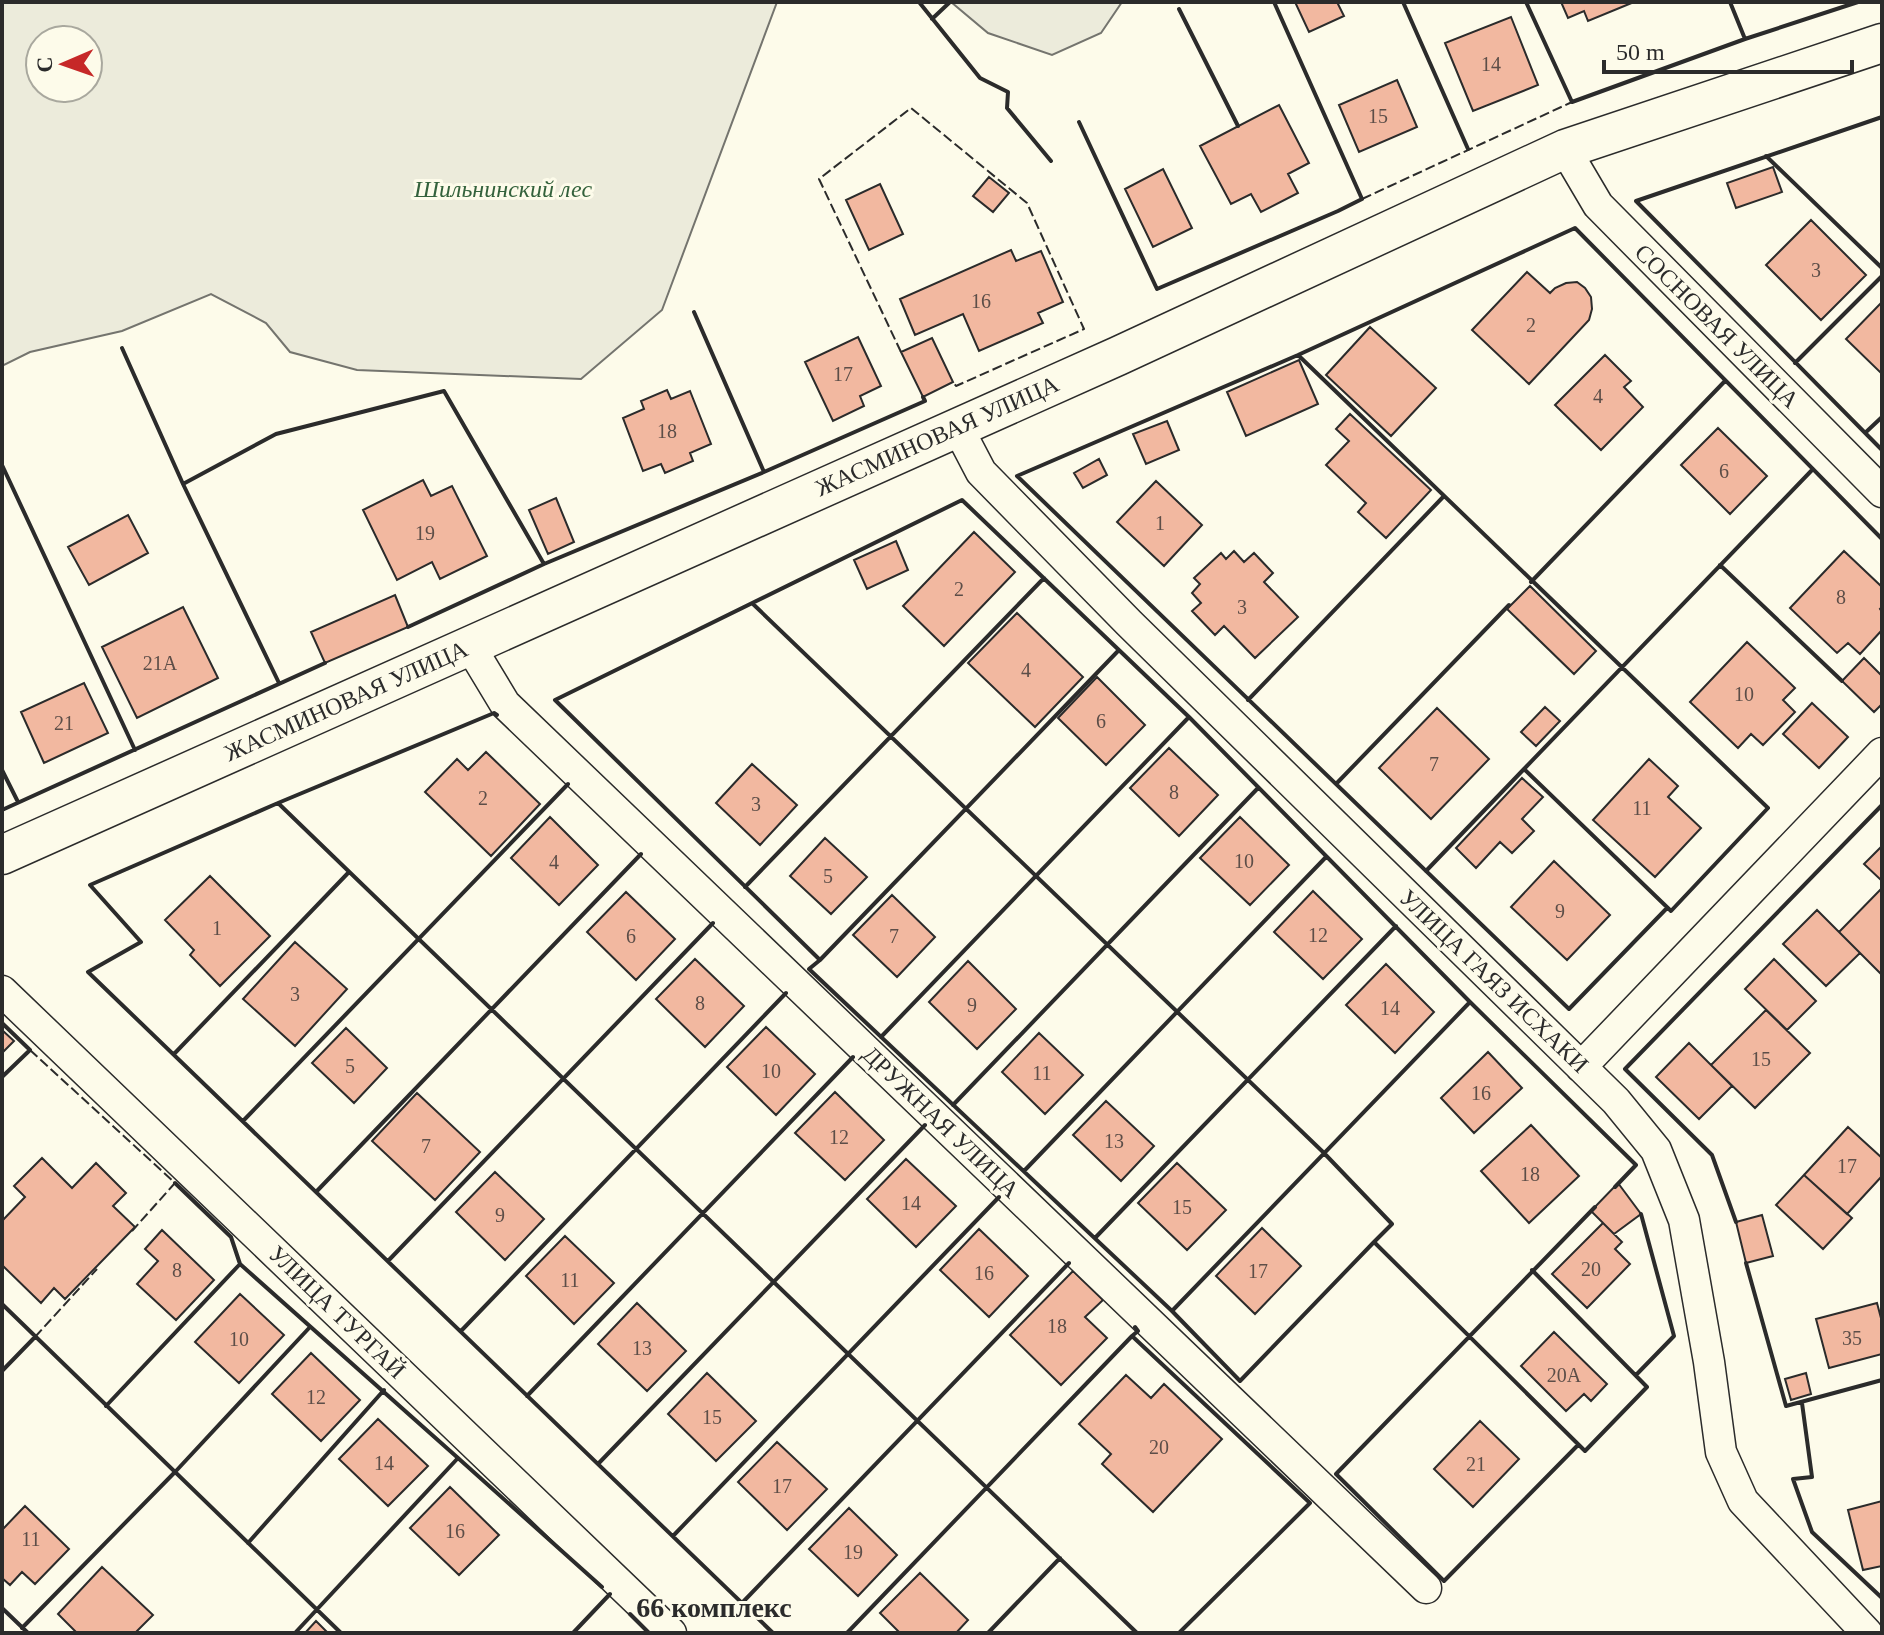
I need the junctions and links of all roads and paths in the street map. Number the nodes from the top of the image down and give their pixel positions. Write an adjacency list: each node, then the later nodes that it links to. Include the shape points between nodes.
1 (1882, 43): 2 (street, ЖАСМИНОВАЯ УЛИЦА)
2 (1565, 149): 3 (street, ЖАСМИНОВАЯ УЛИЦА); 4 (street, СОСНОВАЯ УЛИЦА, via 1598,205)
3 (958, 428): 5 (street, ЖАСМИНОВАЯ УЛИЦА); 9 (street, УЛИЦА ГАЯЗ ИСХАКИ, via 981,472 1002,494)
4 (1882, 492)
5 (470, 646): 7 (street, ЖАСМИНОВАЯ УЛИЦА); 10 (street, ДРУЖНАЯ УЛИЦА, via 505,704)
6 (1882, 753): 9 (street)
7 (2, 855)
8 (2, 991): 12 (street, УЛИЦА ТУРГАЙ)
9 (1581, 1067): 11 (street, УЛИЦА ГАЯЗ ИСХАКИ, via 1656,1150 1684,1220 1721,1452 1743,1501)
10 (1426, 1588)
11 (1871, 1627)
12 (671, 1633)

